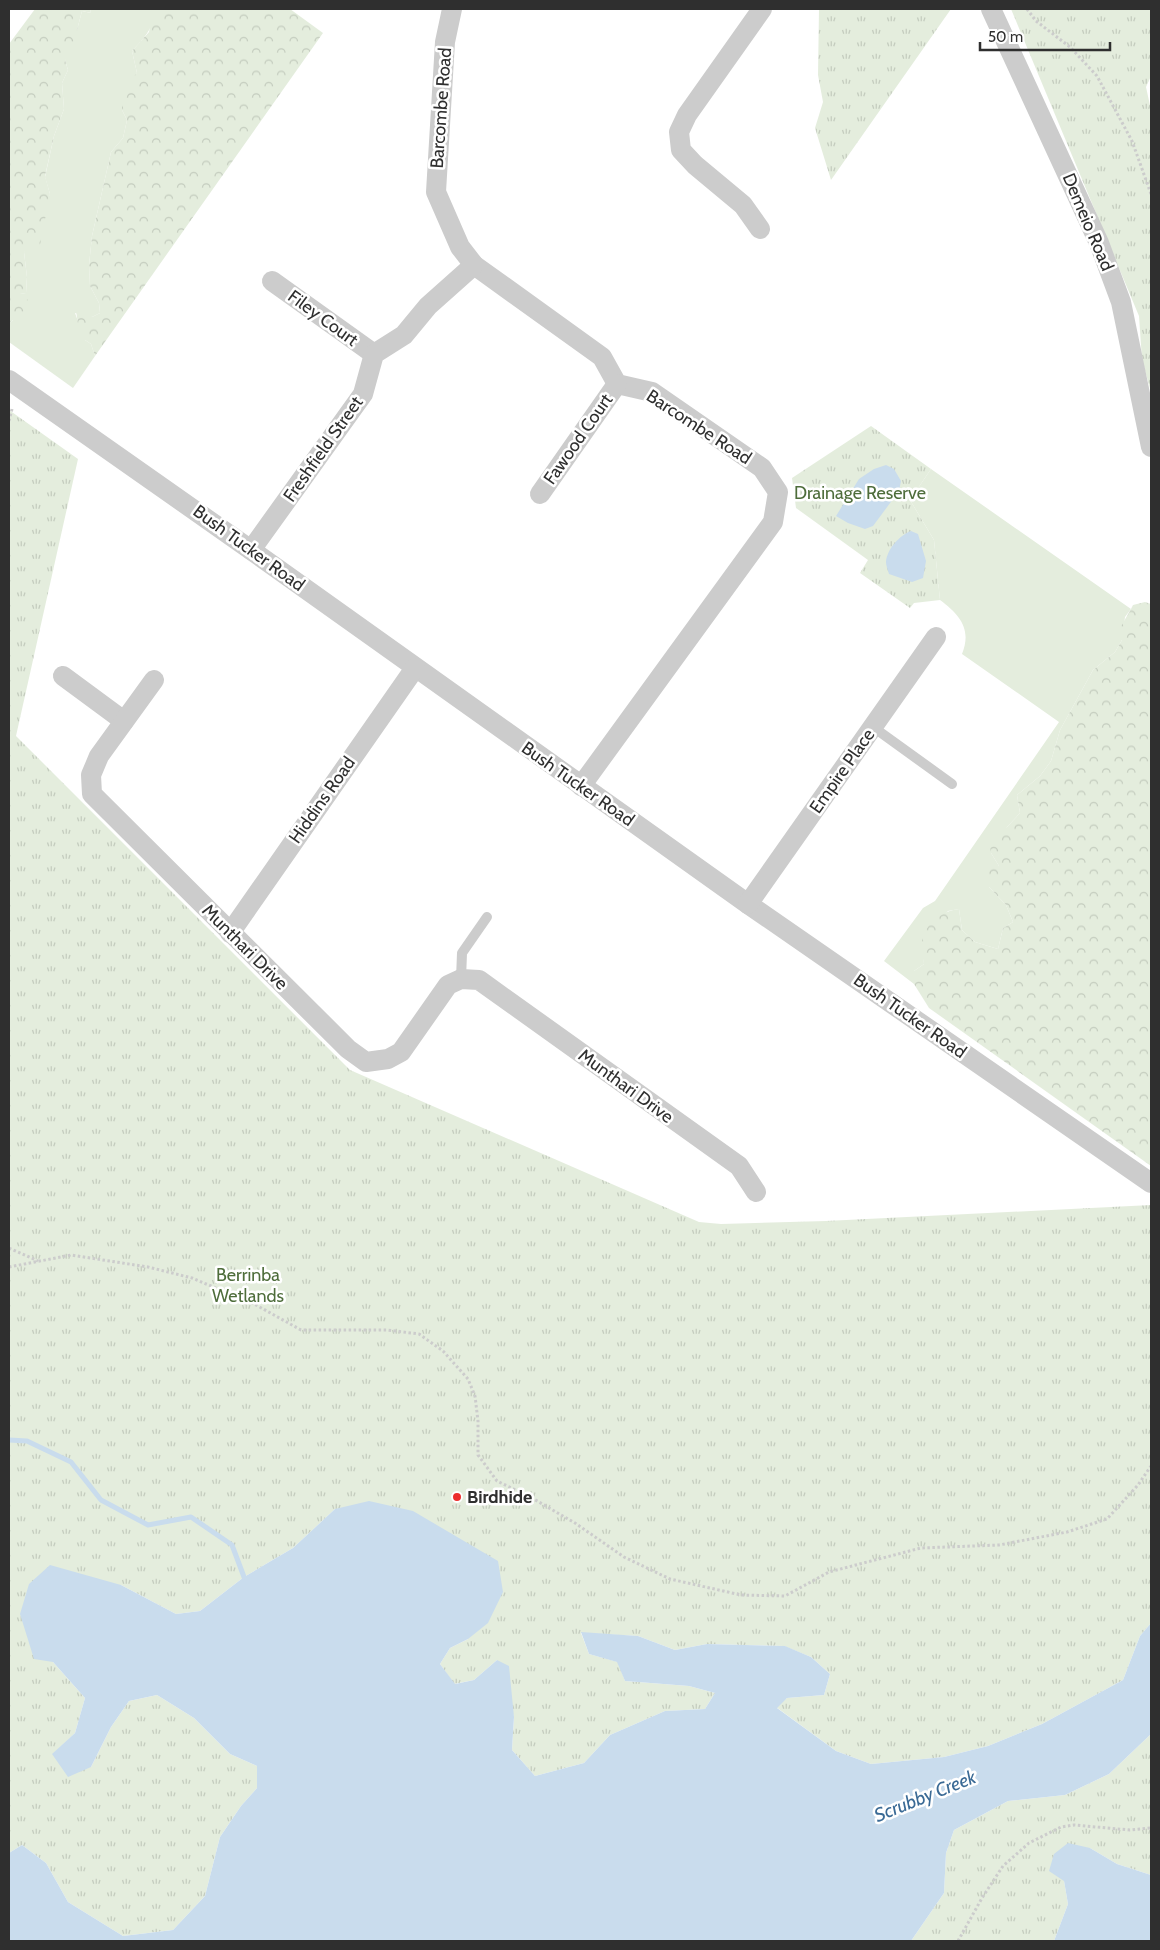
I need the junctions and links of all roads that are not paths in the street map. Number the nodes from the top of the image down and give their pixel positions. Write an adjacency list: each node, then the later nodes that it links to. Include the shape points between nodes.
1 (452, 9): 5 (street, Barcombe Road, via 445,42 436,192 460,247)
2 (762, 9): 4 (street, via 687,115 679,132 681,150 743,205)
3 (991, 9): 10 (street, Demeio Road, via 1102,251 1121,302)
4 (760, 229)
5 (474, 265): 7 (street, via 428,306 404,335); 9 (street, Barcombe Road, via 602,357)
6 (272, 281): 7 (street, Filey Court)
7 (374, 354): 12 (street, Freshfield Street, via 363,394)
8 (9, 380): 12 (street, Bush Tucker Road)
9 (617, 384): 11 (street, Fawood Court); 20 (street, Barcombe Road, via 652,392 762,468 778,492 773,522)
10 (1151, 447)
11 (540, 494)
12 (251, 550): 14 (street, Bush Tucker Road)
13 (936, 637): 18 (street, Empire Place)
14 (415, 668): 20 (street, Bush Tucker Road); 23 (street, Hiddins Road)
15 (63, 676): 17 (street)
16 (154, 680): 17 (street, Munthari Drive)
17 (124, 721): 23 (street, Munthari Drive, via 99,756 90,776 92,794)
18 (873, 727): 19 (lane); 21 (street, Empire Place)
19 (952, 784)
20 (581, 786): 21 (street, Bush Tucker Road)
21 (748, 904): 25 (street, Bush Tucker Road)
22 (487, 917): 24 (lane, via 462,953)
23 (230, 933): 24 (street, Munthari Drive, via 348,1049 366,1062 388,1059 401,1052 448,985)
24 (461, 979): 26 (street, Munthari Drive, via 479,980 730,1160)
25 (1151, 1183)
26 (756, 1192)

